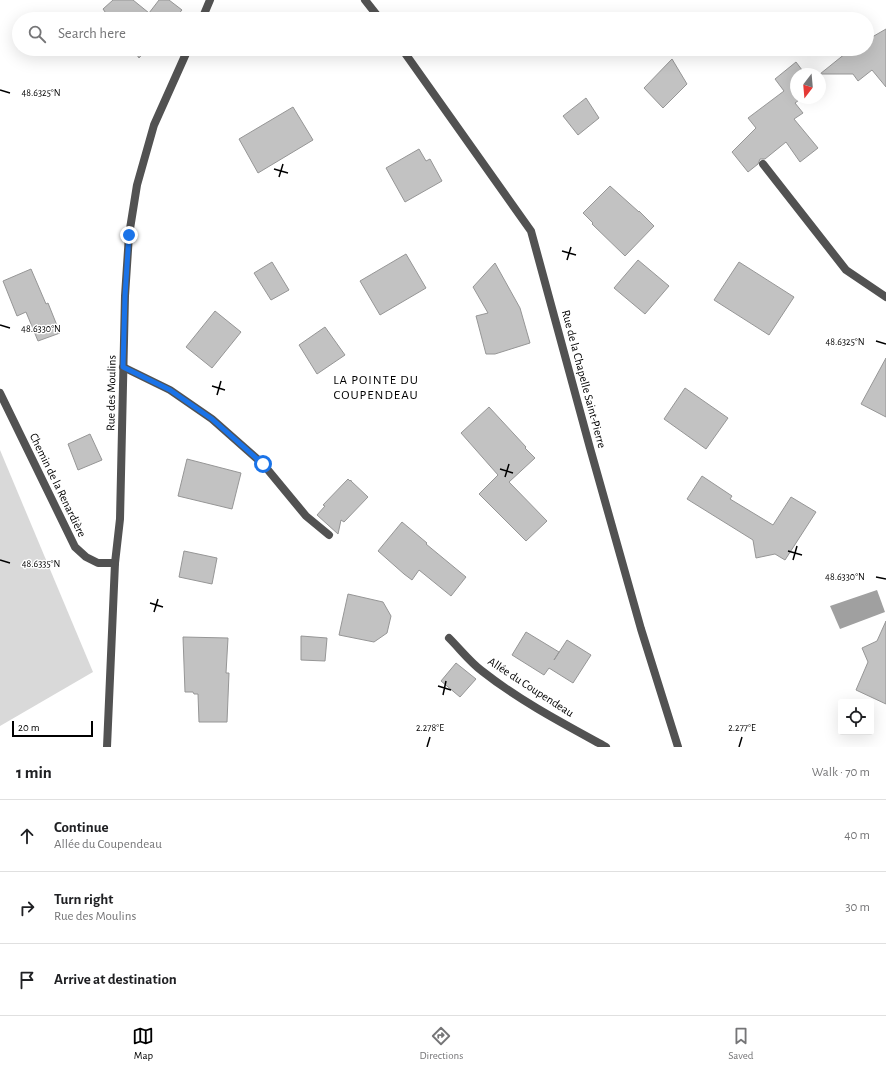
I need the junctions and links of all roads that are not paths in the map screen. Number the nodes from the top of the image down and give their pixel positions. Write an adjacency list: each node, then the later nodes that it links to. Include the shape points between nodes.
1 (210, 0): 3 (street)
2 (365, 0): 4 (street)
3 (205, 12)
4 (374, 12)
5 (185, 56): 9 (street, Rue des Moulins, via 154,125 136,185 129,235)
6 (407, 56): 16 (street, Rue de la Chapelle Saint-Pierre, via 531,230 641,629)
7 (763, 164): 8 (street, via 846,270)
8 (886, 297)
9 (123, 367): 11 (street, via 170,390 212,419 263,464 306,516); 12 (street, Rue des Moulins, via 120,519)
10 (0, 393): 12 (street, Chemin de la Renardière, via 75,547 98,563)
11 (329, 535)
12 (116, 563): 14 (street, Rue des Moulins)
13 (449, 638): 15 (street, Allée du Coupendeau, via 481,670 519,697)
14 (107, 747)
15 (606, 747)
16 (678, 747)

